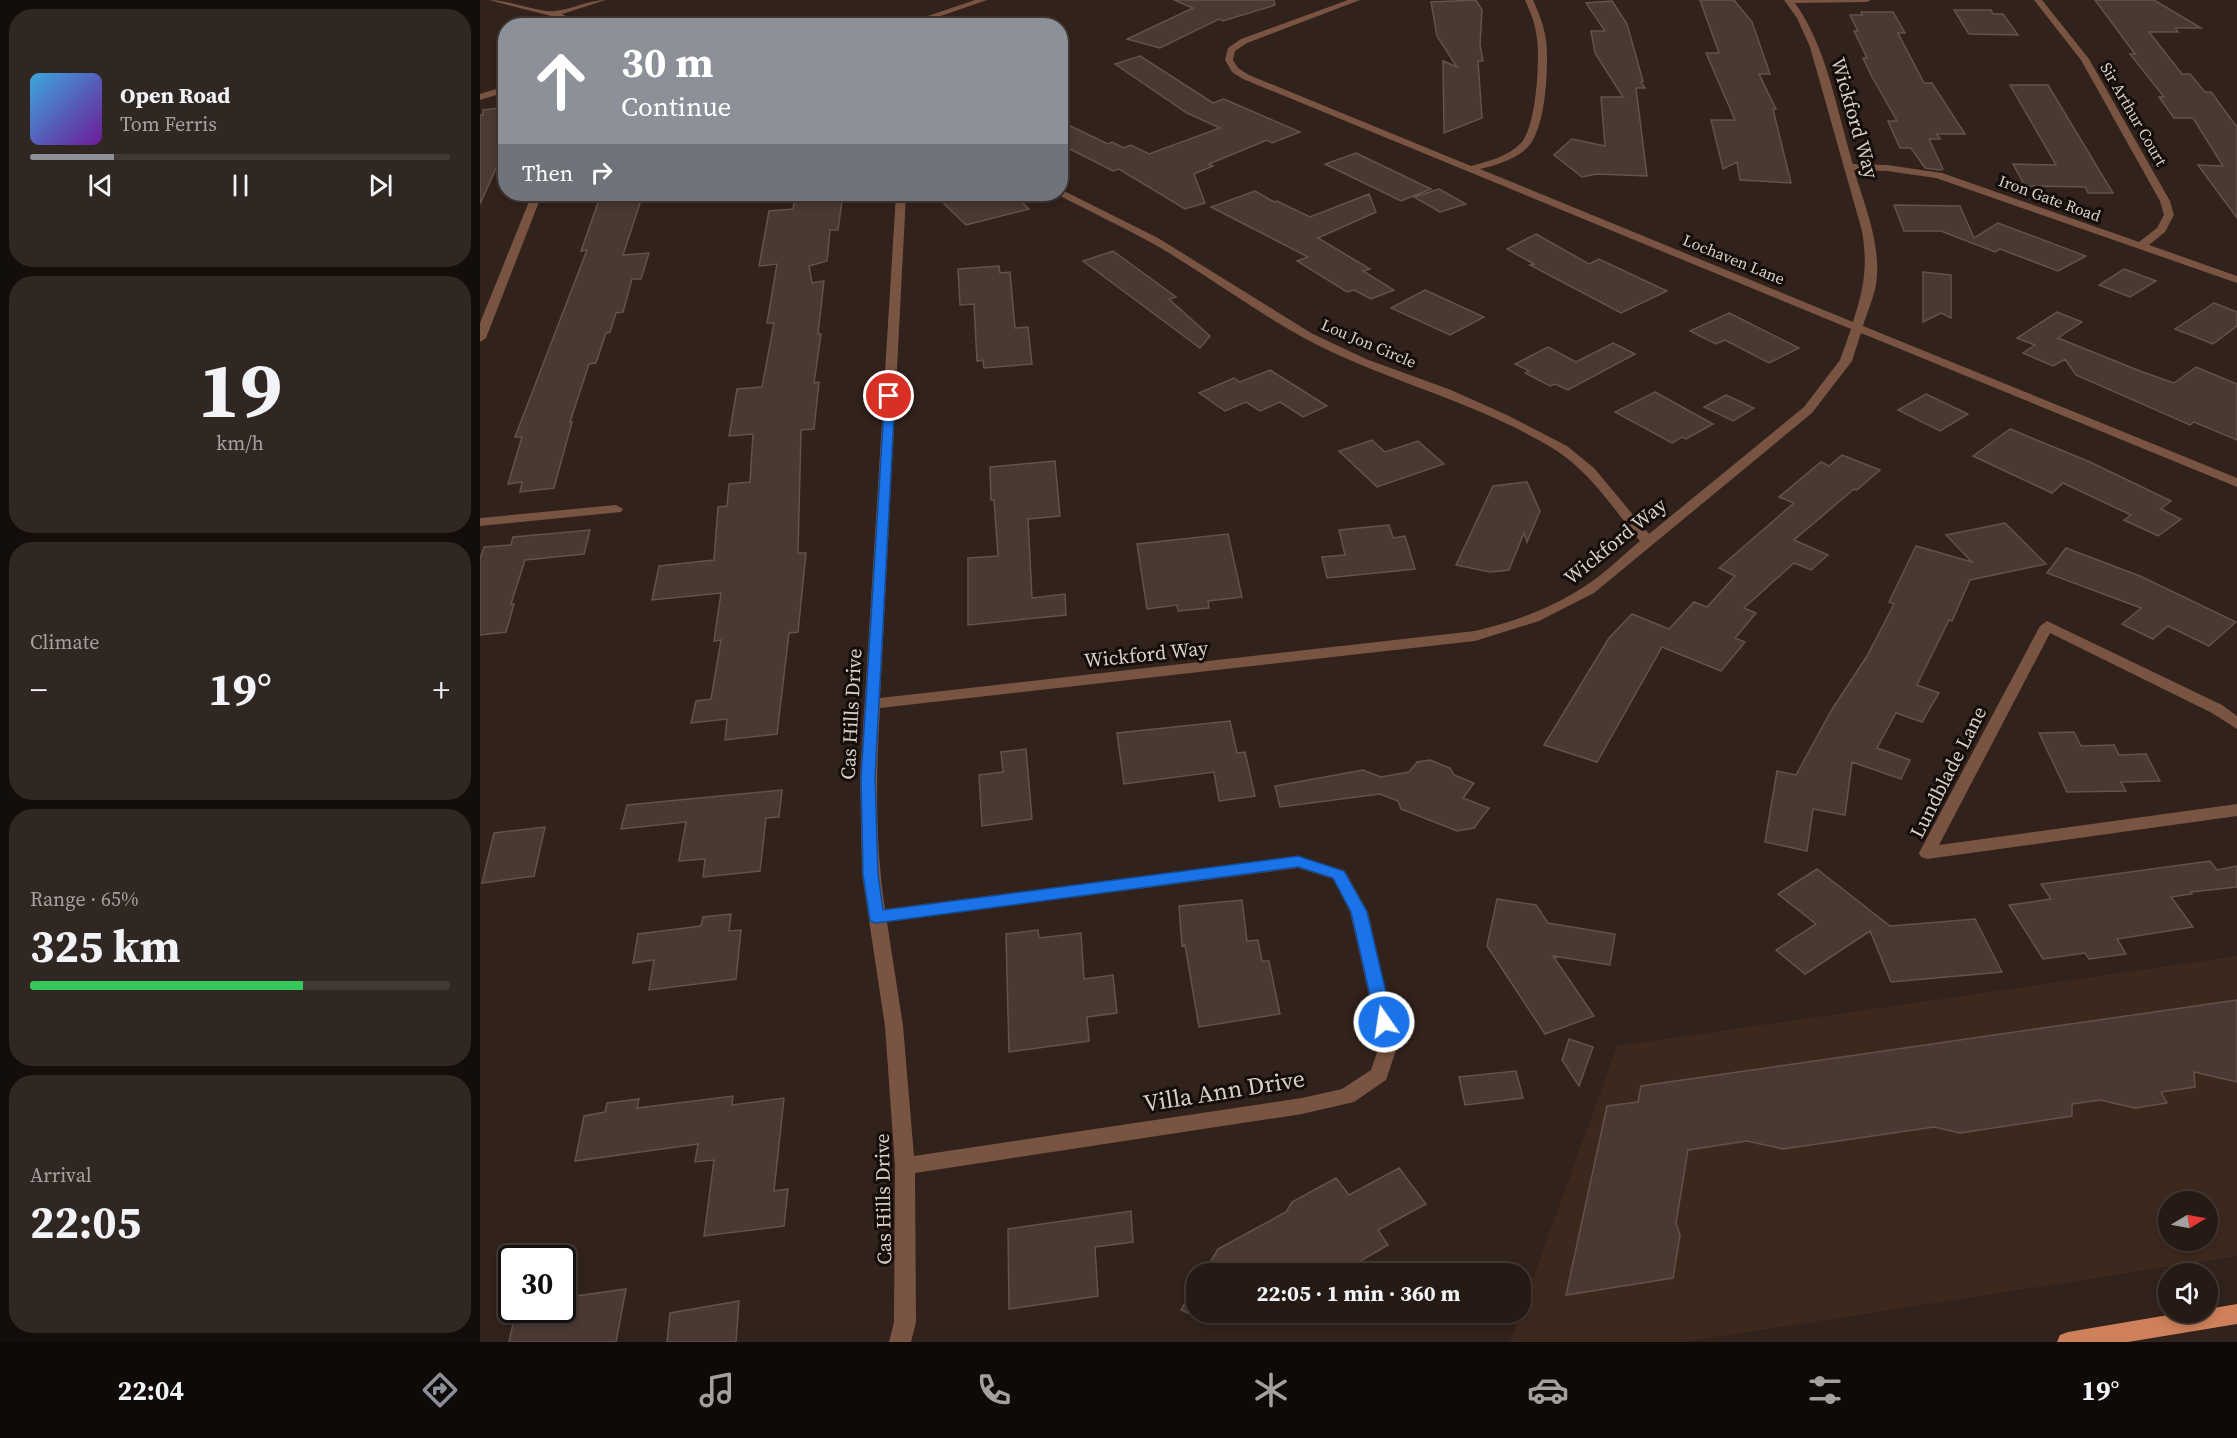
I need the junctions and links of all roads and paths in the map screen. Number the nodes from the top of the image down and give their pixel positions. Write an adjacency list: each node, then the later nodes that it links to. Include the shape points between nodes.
1 (493, 0): 9 (street)
2 (602, 0): 9 (street)
3 (983, 0): 11 (street)
4 (1356, 0): 15 (street, Lochaven Lane, via 1244,41 1231,50 1229,60 1246,77)
5 (1529, 0): 15 (street, via 1542,45 1536,121 1528,141 1512,154)
6 (1867, 0): 8 (street)
7 (2038, 0): 19 (street, Sir Arthur Court, via 2085,59 2165,201 2169,215 2161,230)
8 (1788, 1): 14 (street, Wickford Way, via 1814,47)
9 (554, 14): 10 (street)
10 (562, 18)
11 (927, 18)
12 (498, 92): 13 (street)
13 (480, 97)
14 (1849, 167): 19 (street, Iron Gate Road, via 1938,176); 21 (street, Wickford Way, via 1872,258 1870,286)
15 (1470, 169): 21 (street, Lochaven Lane)
16 (1068, 196): 26 (street, Lou Jon Circle, via 1154,240 1307,335 1362,362 1503,418 1562,449 1589,471)
17 (534, 201): 22 (street)
18 (901, 201): 27 (street, Cas Hills Drive)
19 (2141, 246): 20 (street, Iron Gate Road)
20 (2237, 280)
21 (1857, 328): 23 (street, Lochaven Lane); 26 (street, Wickford Way, via 1846,361 1808,410)
22 (480, 338)
23 (2237, 483)
24 (616, 509): 25 (street)
25 (480, 522)
26 (1647, 541): 27 (street, Wickford Way, via 1589,590 1560,608 1475,636)
27 (872, 704): 30 (street, Cas Hills Drive, via 868,778)
28 (2237, 724): 29 (street, Lundblade Lane, via 2217,709 2047,626 1927,853)
29 (2237, 810)
30 (876, 917): 31 (street, Cas Hills Drive, via 894,1026); 31 (street, Villa Ann Drive, via 1298,861 1338,874 1359,912 1389,1044 1379,1075 1347,1096)
31 (905, 1166): 33 (street, Cas Hills Drive, via 905,1322)
32 (2237, 1314): 34 (main road)
33 (900, 1342)
34 (2068, 1342)

